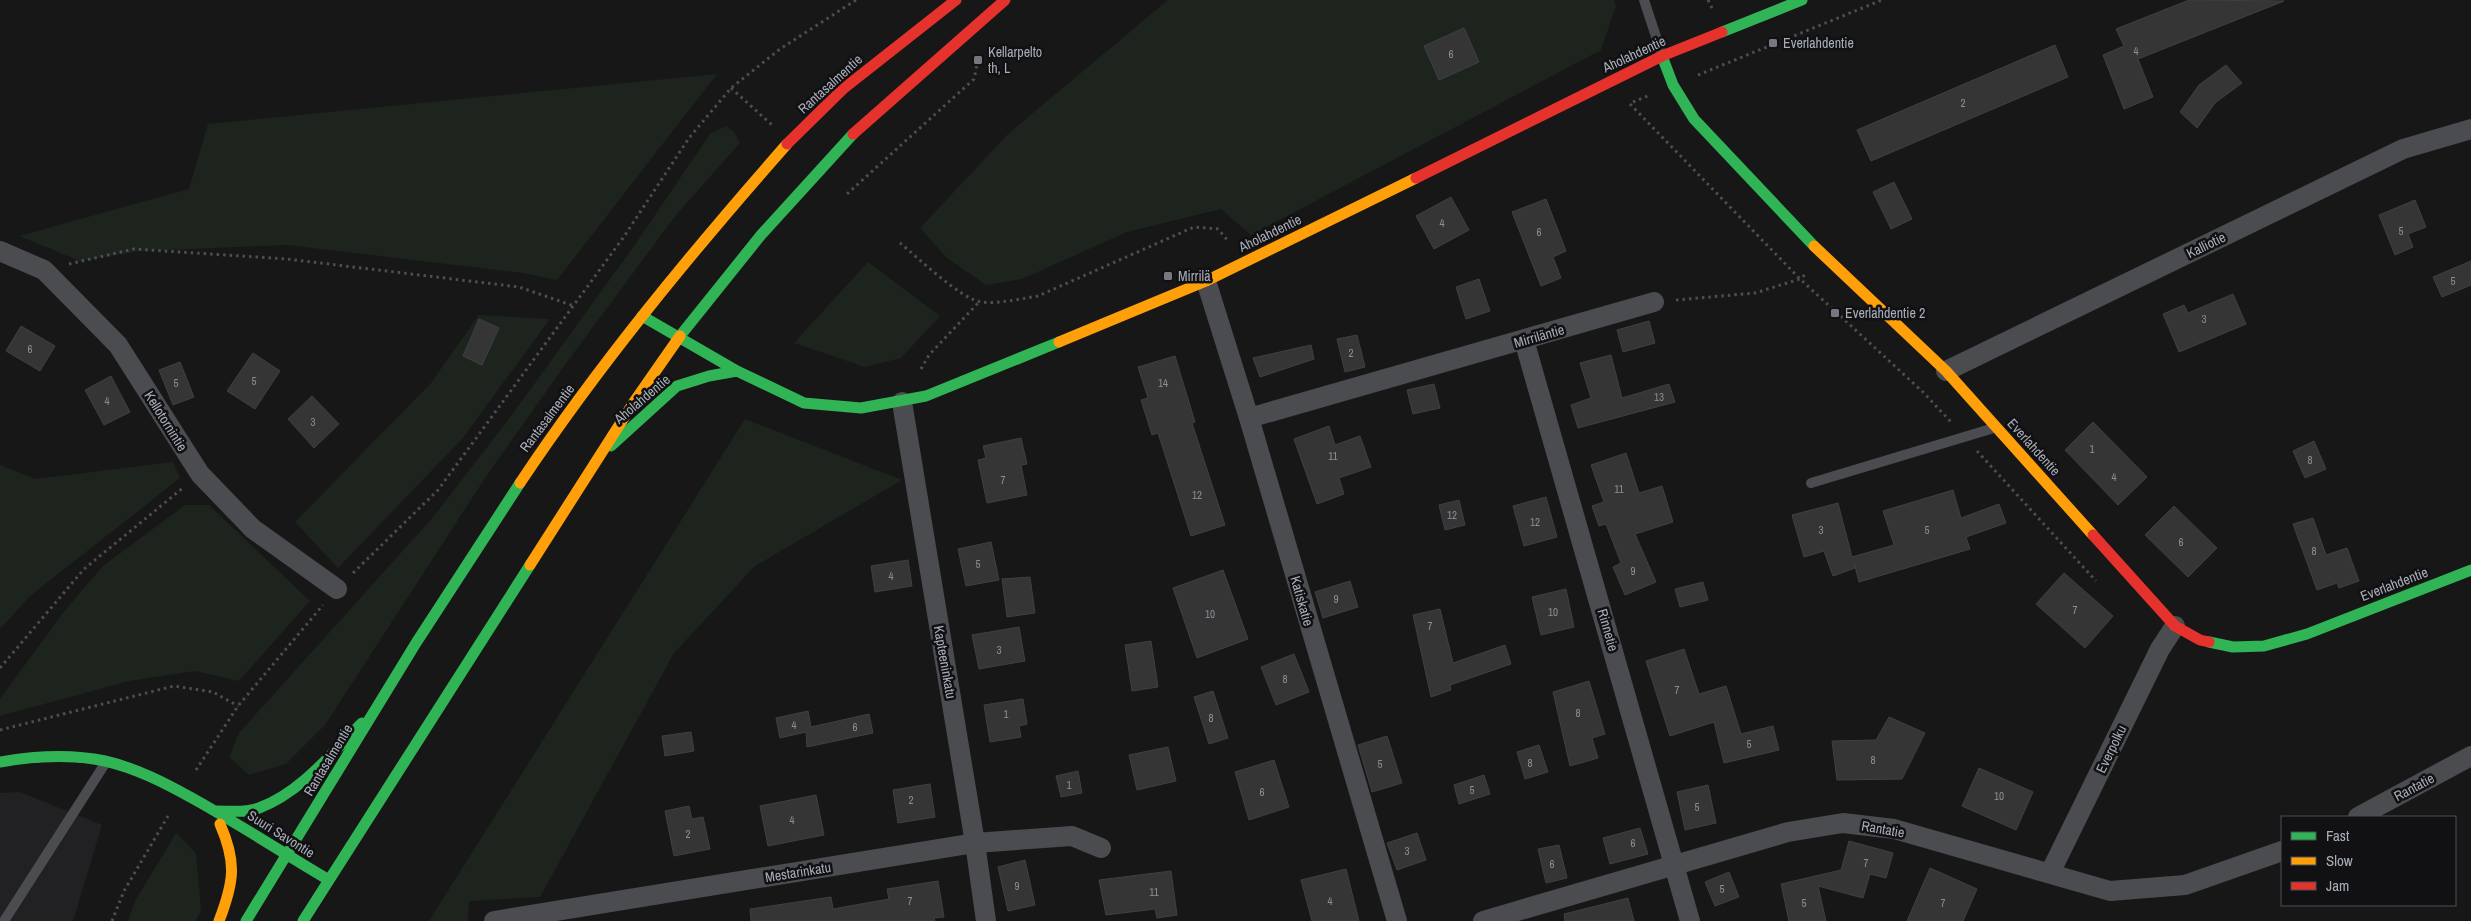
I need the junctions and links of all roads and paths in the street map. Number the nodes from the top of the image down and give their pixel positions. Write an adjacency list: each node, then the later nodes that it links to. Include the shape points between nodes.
1 (856, 0): 8 (path, via 780,49)
2 (956, 0): 21 (main road, Rantasalmentie, via 826,104 680,265)
3 (1005, 0): 22 (main road, via 850,137 761,235)
4 (1644, 0): 6 (lane)
5 (1802, 0): 6 (main road, Aholahdentie)
6 (1662, 56): 14 (main road, Everlahdentie, via 1673,85 1694,119); 15 (main road, Aholahdentie)
7 (978, 60): 11 (path, via 974,79)
8 (731, 88): 10 (path); 20 (path, via 689,138)
9 (2471, 129): 25 (street, Kalliotie, via 2403,149)
10 (779, 130)
11 (847, 194)
12 (900, 243): 18 (path, via 940,276)
13 (0, 251): 16 (street, Kellotornintie)
14 (1824, 256): 19 (path, via 1800,279 1755,293); 25 (main road, Everlahdentie)
15 (1242, 264): 17 (main road, Aholahdentie); 18 (path, via 1234,247 1218,228 1194,227 1038,296)
16 (44, 270): 20 (path, via 134,249 248,257 519,286); 31 (street, Kellotornintie, via 118,345)
17 (1206, 281): 26 (main road, Aholahdentie); 28 (street, Katiskatie)
18 (979, 302): 26 (path, via 929,355 921,370)
19 (1654, 302): 23 (street, Mirriläntie)
20 (574, 306): 34 (path, via 438,490)
21 (642, 316): 22 (main road, Aholahdentie); 38 (main road, Rantasalmentie, via 535,458)
22 (680, 336): 24 (main road, Aholahdentie); 30 (main road)
23 (1524, 340): 28 (street, Mirriläntie); 54 (street, Rinnetie)
24 (737, 371): 27 (main road, Aholahdentie, via 804,403 861,408); 30 (main road, Aholahdentie, via 677,386)
25 (1946, 371): 29 (main road, Everlahdentie)
26 (926, 396): 27 (main road, Aholahdentie)
27 (902, 402): 50 (street, Kapteeninkatu)
28 (1249, 418): 64 (street, Katiskatie)
29 (1997, 428): 32 (lane); 35 (main road, Everlahdentie)
30 (602, 454): 56 (main road)
31 (200, 474): 34 (street, Kellotornintie, via 253,529); 36 (path, via 84,569)
32 (1811, 482)
33 (2471, 570): 35 (main road, Everlahdentie, via 2307,634 2264,646 2233,647 2200,640)
34 (337, 589): 37 (path)
35 (2176, 626): 55 (street, Everpolku, via 2160,649)
36 (0, 668)
37 (238, 706): 39 (path, via 213,692 174,686); 43 (path)
38 (374, 712): 46 (main road, Suuri Savontie, via 305,778 277,797 258,808); 53 (main road, Rantasalmentie)
39 (0, 730)
40 (2471, 756): 47 (street, Rantatie)
41 (107, 761): 42 (main road, Suuri Savontie, via 67,755 22,757); 44 (main road, Suuri Savontie, via 145,774); 57 (lane)
42 (0, 762)
43 (194, 774)
44 (179, 791): 46 (main road, Suuri Savontie); 48 (main road, Suuri Savontie)
45 (170, 811): 58 (path, via 124,891)
46 (217, 812): 53 (main road, Suuri Savontie)
47 (2360, 816)
48 (220, 824): 49 (main road, Suuri Savontie); 59 (main road, Suuri Savontie, via 231,848 234,877)
49 (243, 842)
50 (975, 843): 51 (street, Mestarinkatu, via 1072,836); 62 (street, Mestarinkatu); 63 (street, Kapteeninkatu)
51 (1101, 848)
52 (2281, 851): 55 (street, Rantatie, via 2185,885 2110,891)
53 (286, 856): 56 (main road, Suuri Savontie); 60 (main road, Rantasalmentie)
54 (1675, 866): 55 (street, Rantatie, via 1788,832 1843,822 1894,829); 65 (street, Rantatie); 66 (street, Rinnetie)
55 (2050, 873)
56 (329, 880): 61 (main road, via 316,890)
57 (4, 921)
58 (112, 921)
59 (219, 921)
60 (246, 921)
61 (303, 921)
62 (494, 921)
63 (986, 921)
64 (1396, 921)
65 (1483, 921)
66 (1690, 921)

